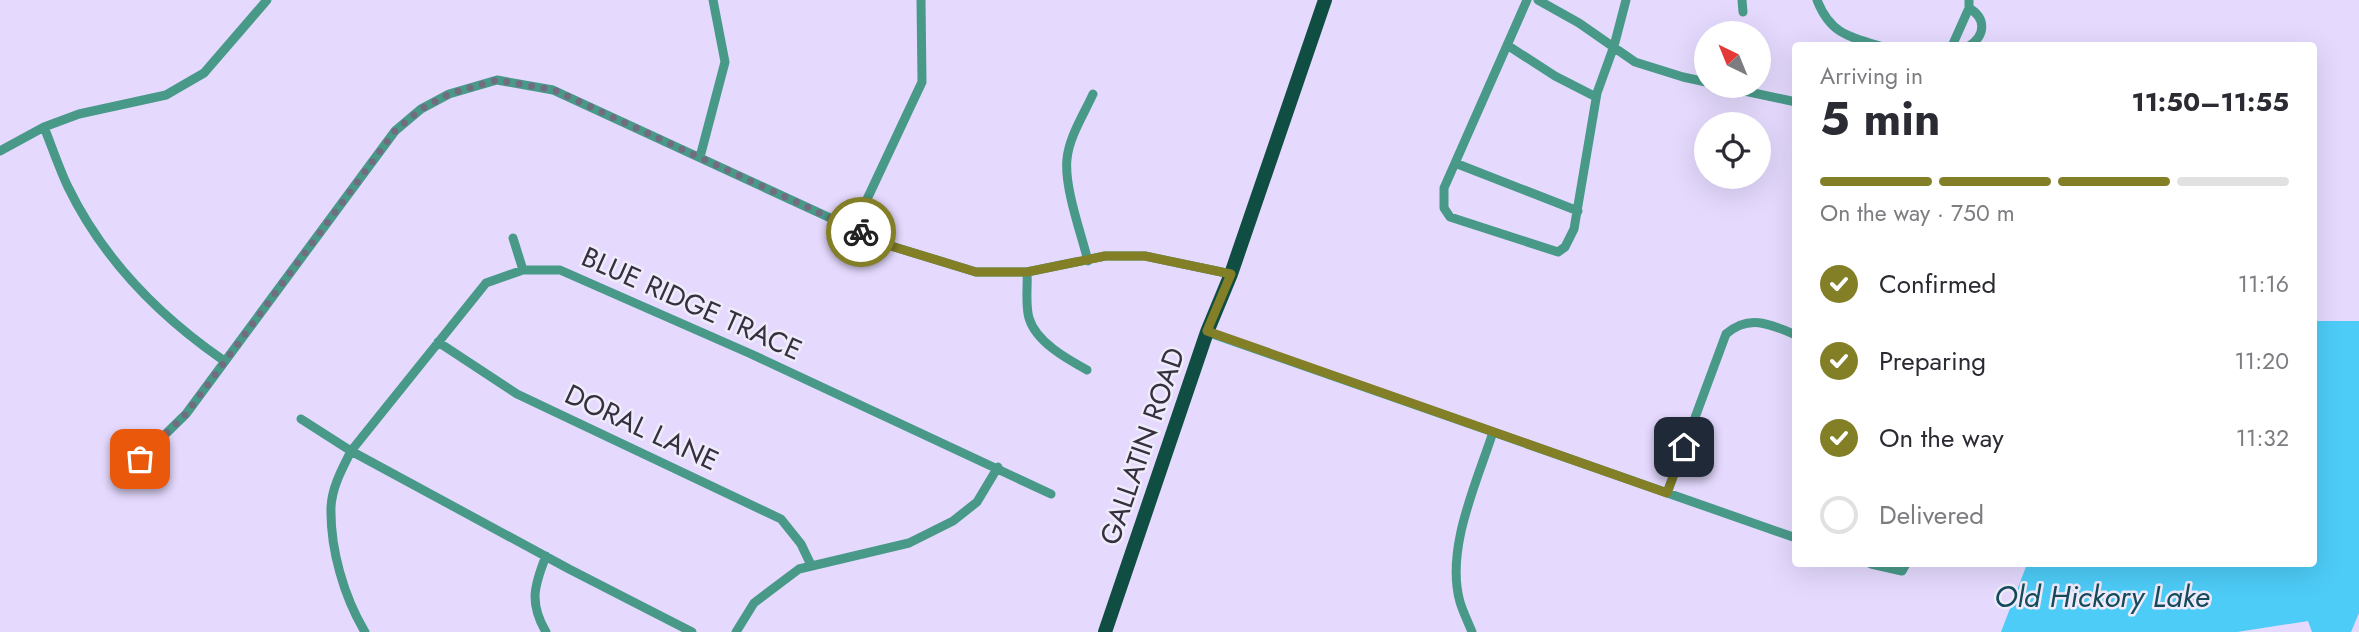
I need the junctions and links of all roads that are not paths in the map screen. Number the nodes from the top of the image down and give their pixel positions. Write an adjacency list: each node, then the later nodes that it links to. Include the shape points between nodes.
1 (267, 0): 22 (street, via 204,72 166,95 79,114)
2 (713, 0): 24 (street, via 725,62)
3 (921, 0): 27 (street, via 922,82)
4 (1325, 0): 32 (main road, GALLATIN ROAD)
5 (1527, 0): 15 (street)
6 (1538, 0): 16 (street)
7 (1626, 0): 16 (street)
8 (1742, 0): 11 (street)
9 (1817, 0): 12 (street, via 1840,33)
10 (1969, 4): 13 (street); 14 (street, via 1982,21)
11 (1744, 12)
12 (1868, 42)
13 (1954, 42)
14 (1975, 42)
15 (1507, 45): 19 (street); 25 (street)
16 (1614, 46): 17 (street, via 1635,62); 19 (street)
17 (1694, 79)
18 (1093, 94): 29 (street, via 1067,159 1068,182)
19 (1596, 97): 26 (street)
20 (1771, 97): 21 (street)
21 (1792, 101)
22 (44, 127): 23 (street); 36 (street, via 68,187 118,267 152,303)
23 (0, 151)
24 (700, 158): 27 (street); 36 (street, via 554,90 497,80 449,94 395,131)
25 (1455, 163): 26 (street); 26 (street, via 1444,188 1444,208 1450,217 1558,252 1571,239)
26 (1578, 211)
27 (853, 229): 31 (street, via 891,246 976,272)
28 (513, 238): 30 (street)
29 (1088, 261): 31 (street); 32 (street, via 1145,256)
30 (523, 270): 35 (street, BLUE RIDGE TRACE, via 486,283); 42 (street, BLUE RIDGE TRACE, via 560,270)
31 (1027, 272): 37 (street, via 1029,318 1041,337)
32 (1231, 274): 33 (main road, GALLATIN ROAD)
33 (1207, 331): 39 (street); 52 (main road, GALLATIN ROAD)
34 (1792, 333): 43 (street, via 1756,322 1738,324 1726,334)
35 (438, 342): 40 (street, BLUE RIDGE TRACE); 47 (street, DORAL LANE, via 517,394 781,519)
36 (223, 360): 41 (street, via 186,414)
37 (1087, 370)
38 (301, 419): 40 (street)
39 (1493, 432): 43 (street); 53 (street, via 1461,530 1456,573)
40 (351, 451): 46 (street); 48 (street, BLUE RIDGE TRACE, via 331,506 333,535 346,593)
41 (140, 459)
42 (998, 467): 44 (street, BLUE RIDGE TRACE); 47 (street, via 977,502 953,521 909,543)
43 (1667, 493): 45 (street)
44 (1051, 494)
45 (1792, 537)
46 (545, 556): 49 (street, via 534,606); 50 (street)
47 (811, 565): 51 (street, via 754,603)
48 (365, 632)
49 (546, 632)
50 (692, 632)
51 (736, 632)
52 (1105, 632)
53 (1472, 632)

